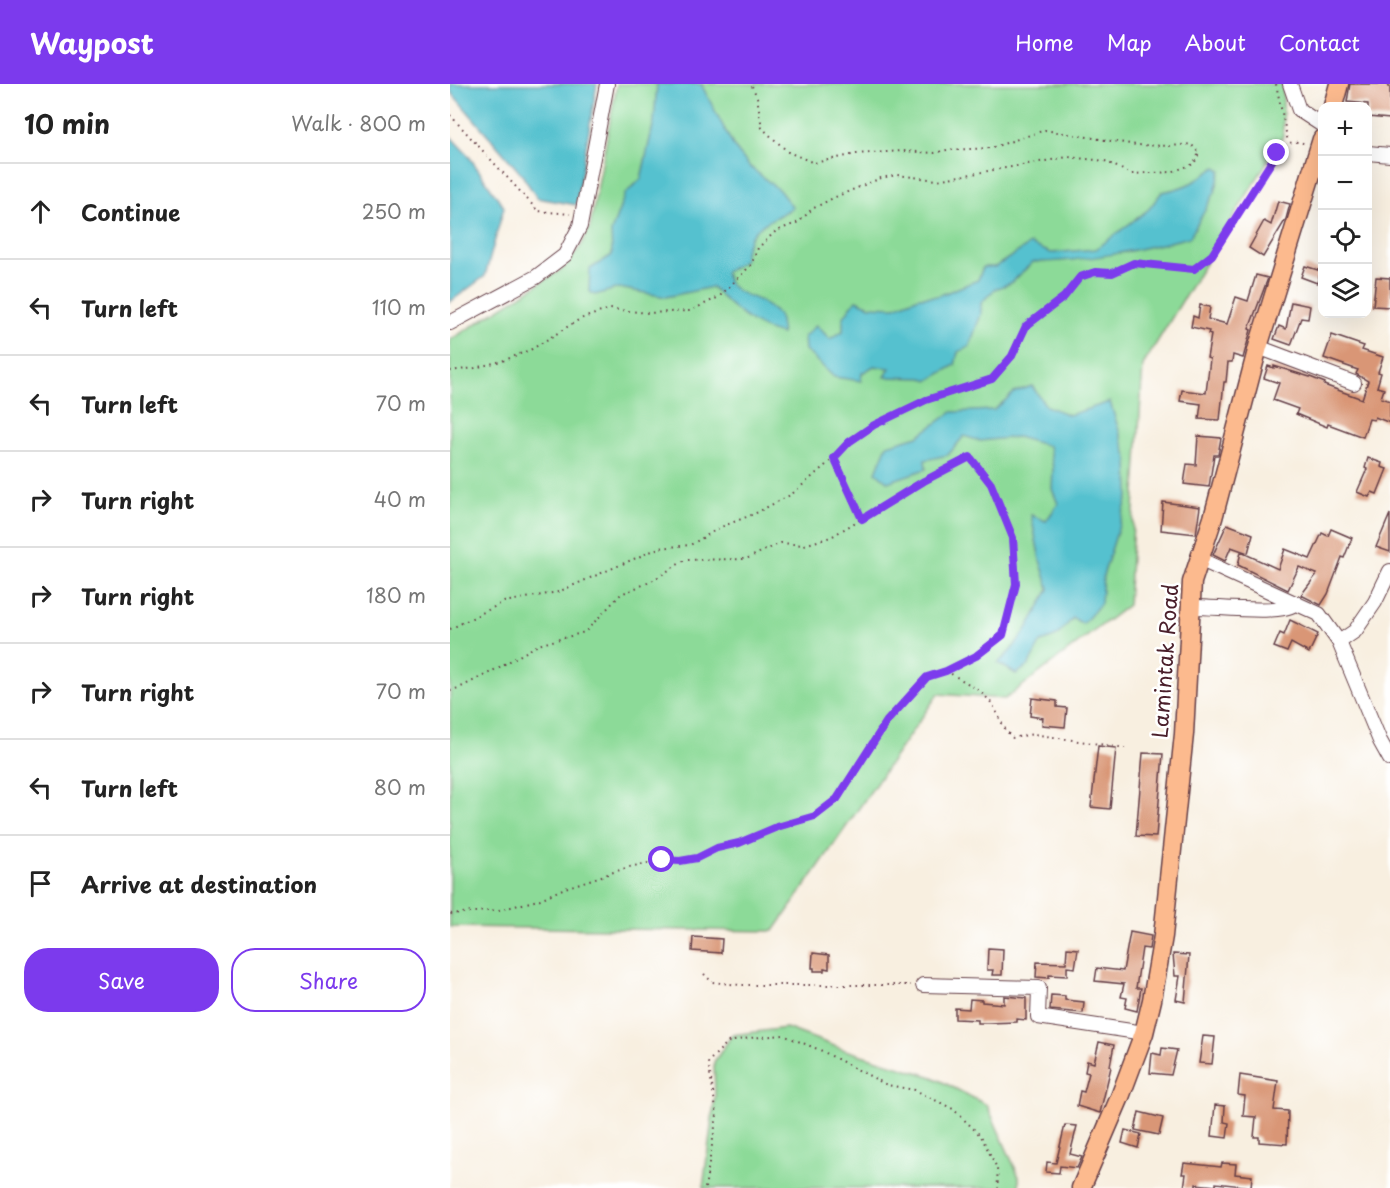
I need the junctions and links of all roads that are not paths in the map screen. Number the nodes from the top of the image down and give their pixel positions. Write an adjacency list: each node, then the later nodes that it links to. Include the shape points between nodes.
1 (608, 84): 9 (street, via 580,226 565,255 536,278)
2 (1290, 84): 5 (street, via 1299,110)
3 (1339, 84): 4 (main road)
4 (1333, 102)
5 (1318, 122)
6 (1372, 153): 7 (street)
7 (1390, 155)
8 (1319, 156): 10 (main road, Lamintak Road)
9 (450, 324)
10 (1258, 347): 11 (street); 12 (main road, Lamintak Road)
11 (1354, 383)
12 (1199, 559): 14 (street); 15 (main road, Lamintak Road, via 1192,582)
13 (1390, 571): 16 (street, via 1355,631)
14 (1296, 603): 15 (street, via 1292,608 1274,609); 16 (street, via 1319,614)
15 (1191, 607): 19 (main road, Lamintak Road, via 1184,734 1165,924)
16 (1339, 642): 17 (street)
17 (1390, 759)
18 (922, 985): 19 (street, via 1039,987 1038,1017)
19 (1144, 1033): 20 (main road, Lamintak Road)
20 (1081, 1188)

